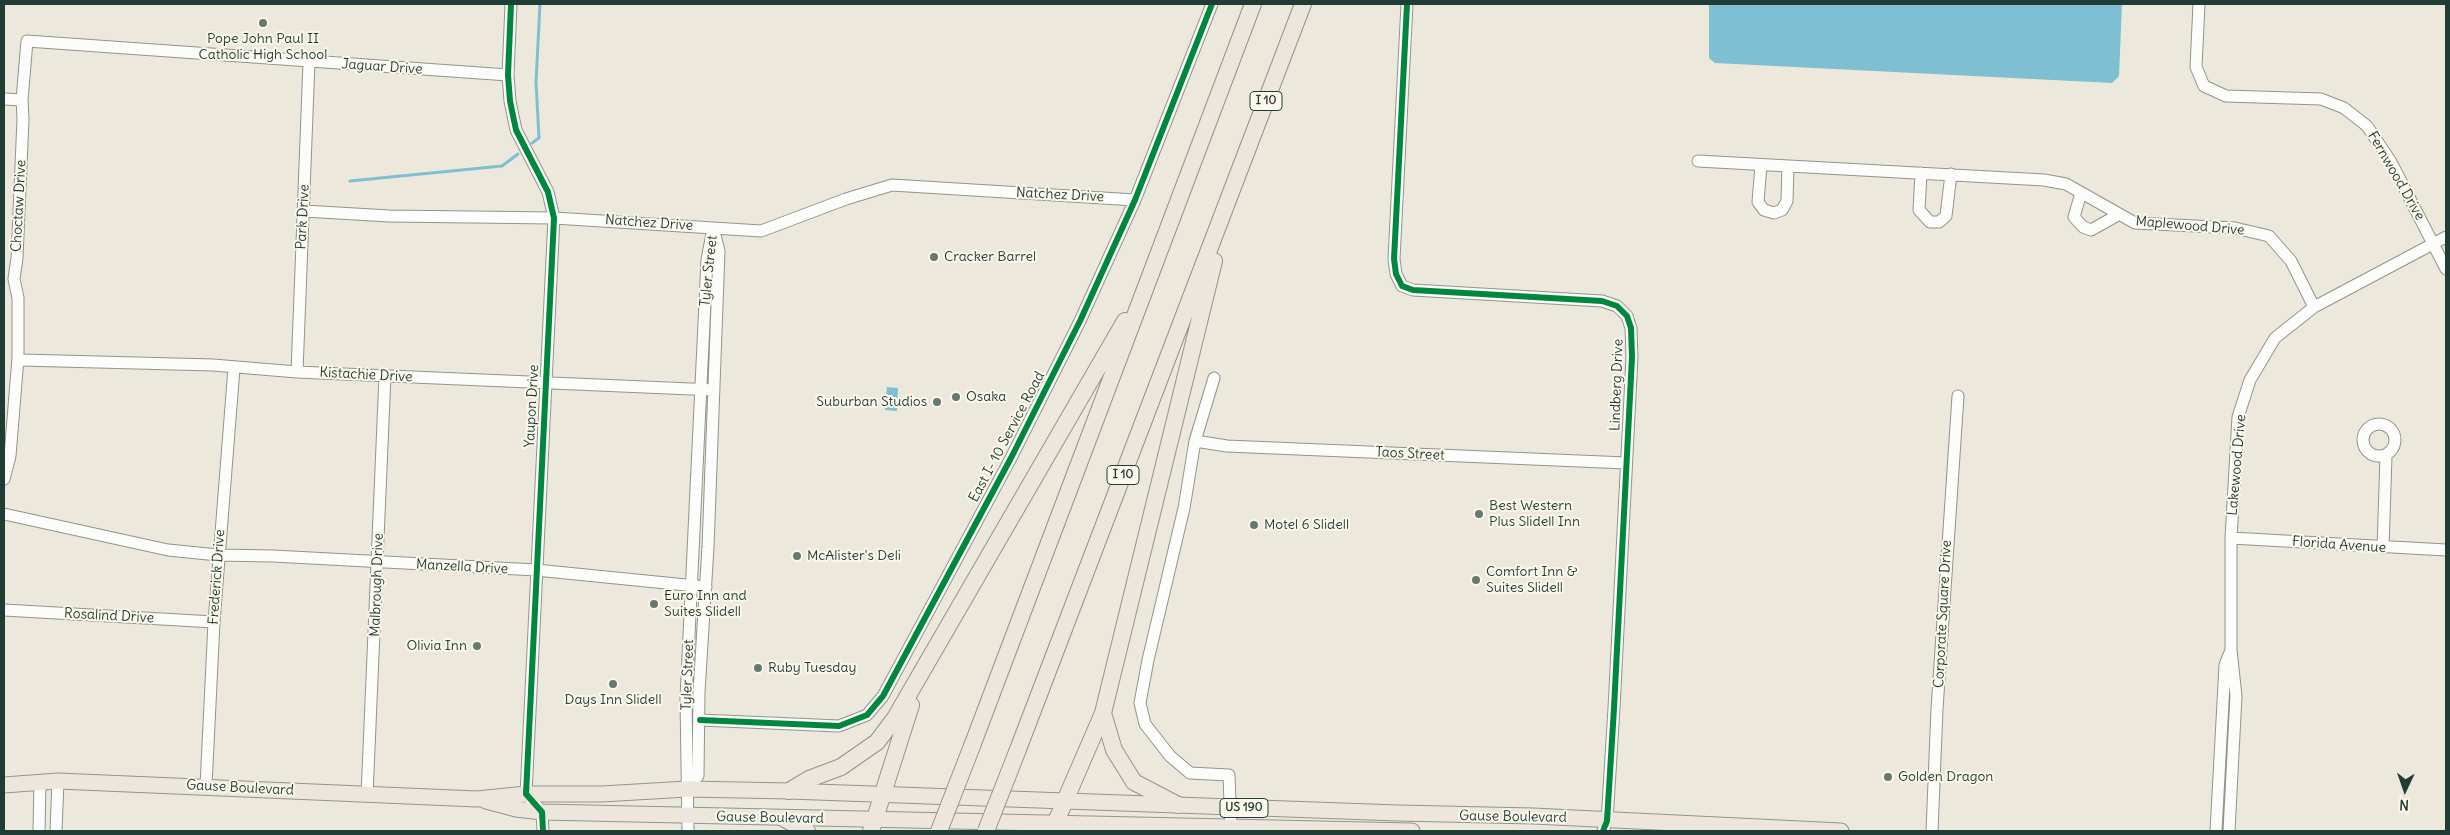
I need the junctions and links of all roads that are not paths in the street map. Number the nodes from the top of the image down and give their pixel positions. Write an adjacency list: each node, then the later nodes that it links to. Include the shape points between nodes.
1 (511, 4): 9 (street, Yaupon Drive)
2 (1212, 4): 19 (street, East I- 10 Service Road)
3 (1253, 4): 27 (highway)
4 (1303, 4): 18 (highway, I 10)
5 (1407, 4): 40 (street, Lindberg Drive, via 1394,251 1396,274 1402,286 1414,290 1576,298 1617,306 1627,316 1631,328)
6 (2199, 4): 25 (street, Fernwood Drive, via 2196,67 2204,86 2226,96 2321,100 2344,108 2367,126 2391,162)
7 (77, 43): 8 (street, Jaguar Drive); 11 (street, Choctaw Drive, via 27,41)
8 (309, 62): 9 (street, Jaguar Drive); 20 (street, Park Drive)
9 (508, 75): 22 (street, Yaupon Drive, via 516,130 548,192)
10 (4, 99): 11 (street)
11 (22, 100): 29 (street, Choctaw Drive, via 14,280 18,298)
12 (1698, 161): 13 (street, Maplewood Drive)
13 (1761, 165): 14 (street, Maplewood Drive); 14 (street, via 1758,202 1764,210 1774,212 1782,210 1787,201)
14 (1788, 166): 15 (street, Maplewood Drive)
15 (1921, 174): 16 (street, Maplewood Drive); 16 (street, via 1919,210 1930,222 1939,222 1946,216)
16 (1951, 174): 17 (street, Maplewood Drive, via 2044,180 2066,184)
17 (2081, 193): 21 (street, Maplewood Drive); 21 (street, Maplewood Drive, via 2074,217 2083,227 2091,230)
18 (1229, 198): 54 (highway); 85 (highway, I 10, bridge)
19 (1135, 200): 23 (street, Natchez Drive, via 892,185 761,231); 55 (street, East I- 10 Service Road, via 1011,458 883,696 867,714 839,726)
20 (304, 211): 22 (street, Natchez Drive, via 389,216); 31 (street, Park Drive)
21 (2118, 215): 28 (street, Maplewood Drive, via 2135,223 2235,228 2268,236 2291,261)
22 (554, 218): 23 (street, Natchez Drive); 34 (street, Yaupon Drive)
23 (713, 228): 35 (street, Tyler Street, via 707,260); 36 (street, Tyler Street, via 720,251)
24 (2446, 237): 25 (street, Lakewood Drive)
25 (2433, 244): 26 (street, Fernwood Drive); 28 (street, Lakewood Drive)
26 (2446, 268)
27 (1147, 284): 53 (highway); 84 (highway, bridge)
28 (2314, 307): 43 (street, Lakewood Drive, via 2275,338 2250,380 2238,418)
29 (18, 358): 30 (street, Kistachie Drive); 41 (street, Choctaw Drive, via 10,456)
30 (234, 368): 31 (street, Kistachie Drive); 46 (street, Frederick Drive)
31 (297, 372): 32 (street, Kistachie Drive)
32 (385, 376): 34 (street, Kistachie Drive); 47 (street, Malbrough Drive)
33 (1214, 378): 38 (street)
34 (546, 383): 35 (street, Kistachie Drive); 48 (street, Yaupon Drive)
35 (701, 390): 36 (street, Kistachie Drive); 49 (street, Tyler Street)
36 (714, 390): 50 (street, Tyler Street)
37 (1958, 396): 89 (street, Corporate Square Drive)
38 (1195, 441): 40 (street, Taos Street, via 1227,446); 69 (street, via 1184,508 1140,703 1145,724 1170,756 1190,772 1229,775)
39 (2386, 456): 44 (street)
40 (1626, 463): 77 (street, Lindberg Drive)
41 (4, 479)
42 (4, 514): 46 (street, Manzella Drive, via 168,550)
43 (2231, 538): 44 (street, Florida Avenue); 56 (street, Lakewood Drive, via 2231,650 2236,696)
44 (2383, 548): 45 (street, Florida Avenue)
45 (2446, 550)
46 (218, 555): 47 (street, Manzella Drive); 52 (street, Frederick Drive)
47 (377, 563): 48 (street, Manzella Drive); 64 (street, Malbrough Drive)
48 (536, 570): 49 (street, Manzella Drive); 63 (street, Yaupon Drive)
49 (692, 585): 50 (street, Manzella Drive); 61 (street, Tyler Street, via 686,698)
50 (706, 587): 55 (street, Tyler Street)
51 (4, 610): 52 (street, Rosalind Drive)
52 (214, 622): 60 (street, Frederick Drive)
53 (920, 677): 62 (highway, via 896,718 877,742 841,767 809,779); 65 (highway)
54 (1103, 713): 67 (highway); 68 (highway, via 1114,750 1134,782)
55 (700, 720): 61 (street, Tyler Street, via 698,776)
56 (2226, 764): 90 (street, Lakewood Drive); 91 (street, Lakewood Drive)
57 (58, 781): 58 (main road, Gause Boulevard / US 190); 60 (main road, Gause Boulevard / US 190); 81 (street)
58 (40, 782): 59 (main road, Gause Boulevard / US 190); 80 (street)
59 (4, 785)
60 (206, 786): 64 (main road, Gause Boulevard / US 190)
61 (686, 789): 62 (main road, Gause Boulevard / US 190); 63 (main road, Gause Boulevard / US 190); 73 (street)
62 (789, 791): 65 (main road, Gause Boulevard / US 190)
63 (526, 794): 66 (main road, Gause Boulevard / US 190); 70 (street)
64 (367, 795): 66 (main road, Gause Boulevard / US 190)
65 (882, 795): 67 (main road, Gause Boulevard / US 190); 74 (highway)
66 (477, 799): 70 (main road, Gause Boulevard / US 190)
67 (1066, 802): 68 (main road, Gause Boulevard / US 190); 76 (highway)
68 (1178, 805): 69 (main road, Gause Boulevard / US 190)
69 (1229, 807): 71 (main road, Gause Boulevard / US 190); 79 (street)
70 (542, 812): 73 (main road, Gause Boulevard / US 190); 82 (street)
71 (1364, 812): 77 (main road, Gause Boulevard / US 190, via 1533,816); 78 (street)
72 (783, 818): 73 (main road, Gause Boulevard / US 190); 74 (main road, Gause Boulevard / US 190); 83 (highway)
73 (688, 824)
74 (872, 826): 76 (main road, Gause Boulevard / US 190)
75 (1160, 826): 76 (main road, Gause Boulevard / US 190); 79 (main road, Gause Boulevard / US 190); 86 (highway)
76 (1053, 828)
77 (1607, 828): 88 (main road, Gause Boulevard / US 190)
78 (1364, 829): 79 (main road, Gause Boulevard / US 190); 87 (main road, Gause Boulevard / US 190)
79 (1232, 830)
80 (39, 831)
81 (56, 831)
82 (543, 831)
83 (807, 831)
84 (939, 831)
85 (986, 831)
86 (1142, 831)
87 (1412, 831)
88 (1841, 831)
89 (1932, 831)
90 (2216, 831)
91 (2229, 831)

